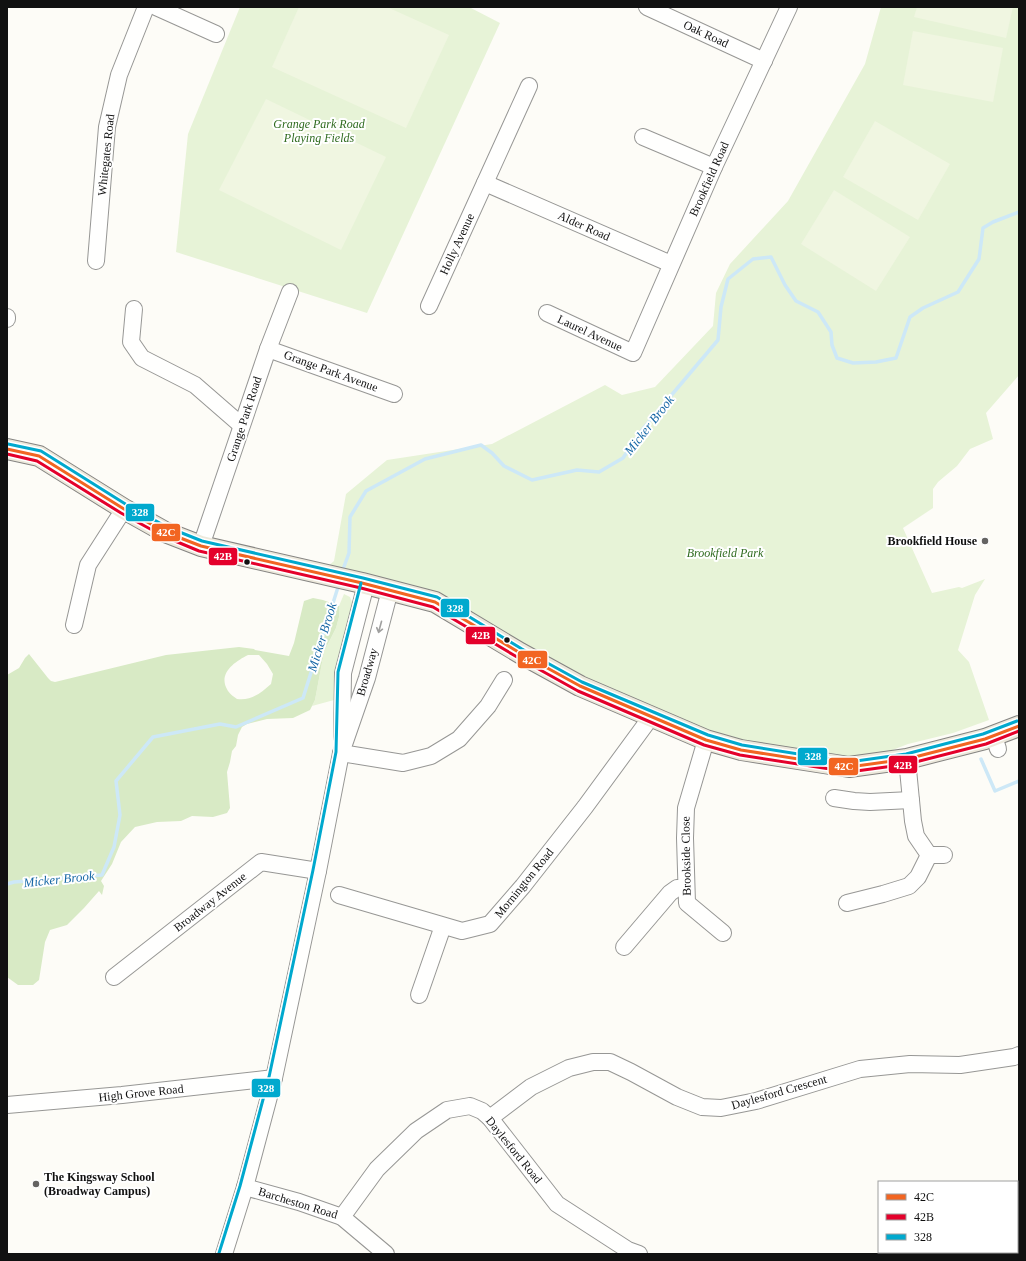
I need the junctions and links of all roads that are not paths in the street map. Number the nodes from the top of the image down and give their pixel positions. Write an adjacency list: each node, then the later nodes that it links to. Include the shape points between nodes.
1 (146, 7): 11 (street, Whitegates Road, via 119,75 107,127)
2 (156, 7): 5 (street)
3 (647, 7): 6 (street, Oak Road)
4 (789, 7): 6 (street, Brookfield Road)
5 (216, 34)
6 (764, 61): 9 (street, Brookfield Road)
7 (529, 86): 10 (street, Holly Avenue)
8 (644, 137): 9 (street)
9 (714, 167): 12 (street, Brookfield Road)
10 (491, 186): 12 (street, Alder Road); 14 (street, Holly Avenue)
11 (96, 261)
12 (671, 264): 18 (street, Brookfield Road)
13 (290, 292): 17 (street, Grange Park Road)
14 (429, 306)
15 (134, 308): 20 (street, via 131,342 142,358 195,385)
16 (547, 313): 18 (street, Laurel Avenue)
17 (268, 349): 19 (street, Grange Park Avenue); 20 (street, Grange Park Road)
18 (632, 353)
19 (394, 394)
20 (241, 425): 23 (street, Grange Park Road)
21 (7, 449): 22 (main road, via 39,456)
22 (124, 509): 23 (main road, via 165,532); 26 (street, via 88,565)
23 (201, 546): 24 (main road)
24 (360, 582): 25 (main road); 31 (street, Broadway, via 343,673)
25 (390, 590): 28 (main road, via 435,602 580,686); 31 (street, Broadway, one-way to 31, via 367,678)
26 (74, 625)
27 (504, 680): 31 (street, via 488,706 459,739 431,756 403,763)
28 (652, 717): 30 (main road); 39 (street, Mornington Road, via 585,807 490,924 462,931)
29 (1019, 726): 32 (main road, via 996,743 985,739)
30 (706, 740): 32 (main road, via 741,750 849,767); 36 (street, Brookside Close, via 686,808)
31 (341, 753): 35 (street, Broadway)
32 (907, 759): 34 (street)
33 (834, 798): 34 (street, via 870,802)
34 (911, 800): 38 (street, via 916,836 936,855 909,886)
35 (318, 871): 42 (street, Broadway Avenue, via 260,862); 45 (street, Broadway)
36 (686, 888): 40 (street, Brookside Close, via 687,903); 41 (street, via 678,888 663,899)
37 (339, 895): 39 (street, Mornington Road)
38 (847, 903)
39 (443, 926): 43 (street)
40 (723, 933)
41 (624, 947)
42 (114, 977)
43 (419, 995)
44 (1019, 1055): 47 (street, Daylesford Crescent, via 960,1065 910,1064 860,1069 756,1101 721,1108 702,1107 677,1097 610,1062 593,1062 569,1068 531,1088)
45 (274, 1078): 46 (street, High Grove Road); 48 (street, Broadway)
46 (7, 1105)
47 (490, 1118): 49 (street, Daylesford Road, via 470,1106 447,1110 416,1131 377,1169); 52 (street, Daylesford Road, via 557,1204 628,1250)
48 (245, 1187): 49 (street, Barcheston Road); 50 (street, Broadway)
49 (342, 1217): 51 (street, Barcheston Road)
50 (224, 1254)
51 (386, 1254)
52 (640, 1254)

